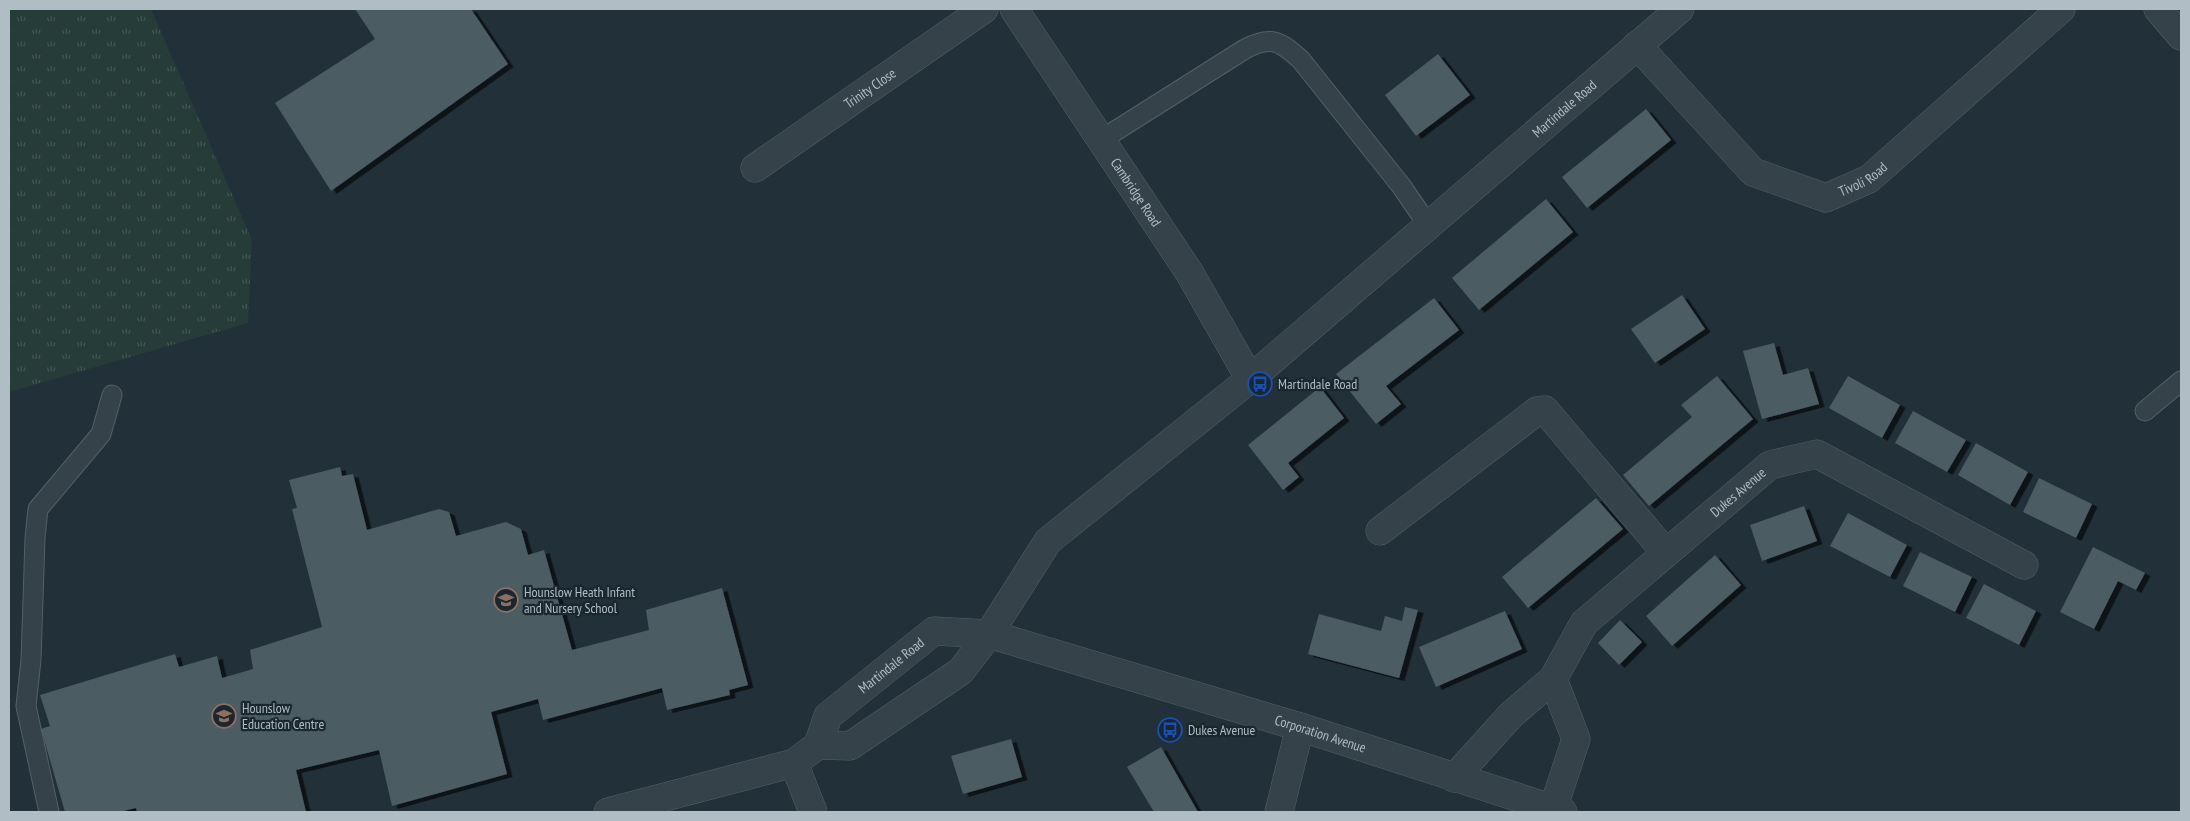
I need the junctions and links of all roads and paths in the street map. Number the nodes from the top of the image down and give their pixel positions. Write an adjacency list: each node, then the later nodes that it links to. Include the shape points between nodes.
1 (984, 9): 9 (street, Trinity Close)
2 (1014, 9): 8 (street, Cambridge Road)
3 (1680, 9): 7 (street, Martindale Road)
4 (2061, 9): 7 (street, Tivoli Road, via 1869,179 1826,198 1753,172)
5 (2158, 9): 6 (street)
6 (2181, 36)
7 (1637, 45): 10 (street, Martindale Road)
8 (1101, 140): 10 (lane, via 1245,49 1261,40 1273,41 1286,46 1301,60 1402,187); 11 (street, Cambridge Road, via 1189,272)
9 (755, 168)
10 (1428, 225): 11 (street, Martindale Road)
11 (1250, 379): 18 (street, Martindale Road, via 1048,540)
12 (2181, 381): 14 (lane)
13 (112, 395): 25 (lane, via 101,434 38,509 26,706)
14 (2145, 412)
15 (1380, 531): 16 (street, via 1537,411 1545,410)
16 (1666, 553): 17 (street, Dukes Avenue, via 1770,465 1816,454); 19 (street, Dukes Avenue, via 1584,623)
17 (2024, 565)
18 (989, 634): 20 (street, Corporation Avenue); 21 (street, Martindale Road, via 961,671 850,746); 21 (street, Martindale Road, via 934,630 828,716)
19 (1553, 680): 23 (street, Dukes Avenue, via 1511,715); 24 (street, via 1576,740)
20 (1300, 727): 23 (street, Corporation Avenue); 28 (street)
21 (818, 745): 22 (street)
22 (794, 763): 26 (street); 27 (street)
23 (1454, 778): 24 (street, Corporation Avenue)
24 (1558, 811)
25 (49, 812)
26 (608, 812)
27 (813, 812)
28 (1279, 812)

